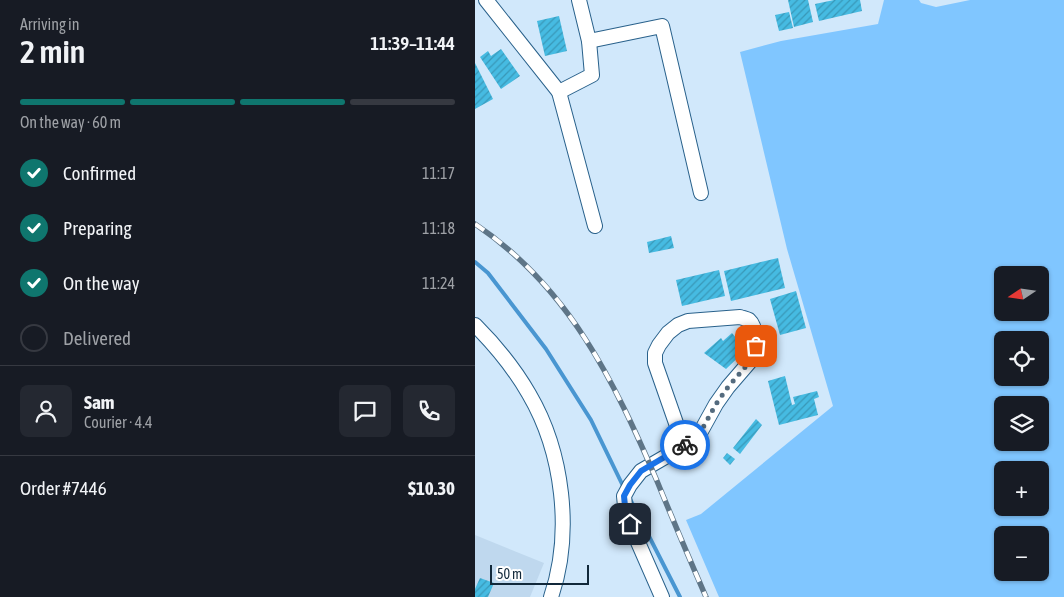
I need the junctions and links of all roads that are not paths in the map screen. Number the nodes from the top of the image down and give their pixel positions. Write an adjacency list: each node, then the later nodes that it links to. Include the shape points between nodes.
1 (486, 0): 4 (street)
2 (579, 0): 3 (street)
3 (589, 41): 4 (street, via 592,75); 5 (street, via 662,26)
4 (559, 92): 6 (street)
5 (701, 193)
6 (595, 226)
7 (475, 325): 9 (street, via 492,342 530,394 552,448 559,476 562,531)
8 (684, 446): 8 (street, via 700,433 728,387 753,358 755,336 748,319 688,321 668,333 655,353 655,362); 10 (street, via 641,471 624,496 630,524)
9 (551, 597)
10 (662, 597)

